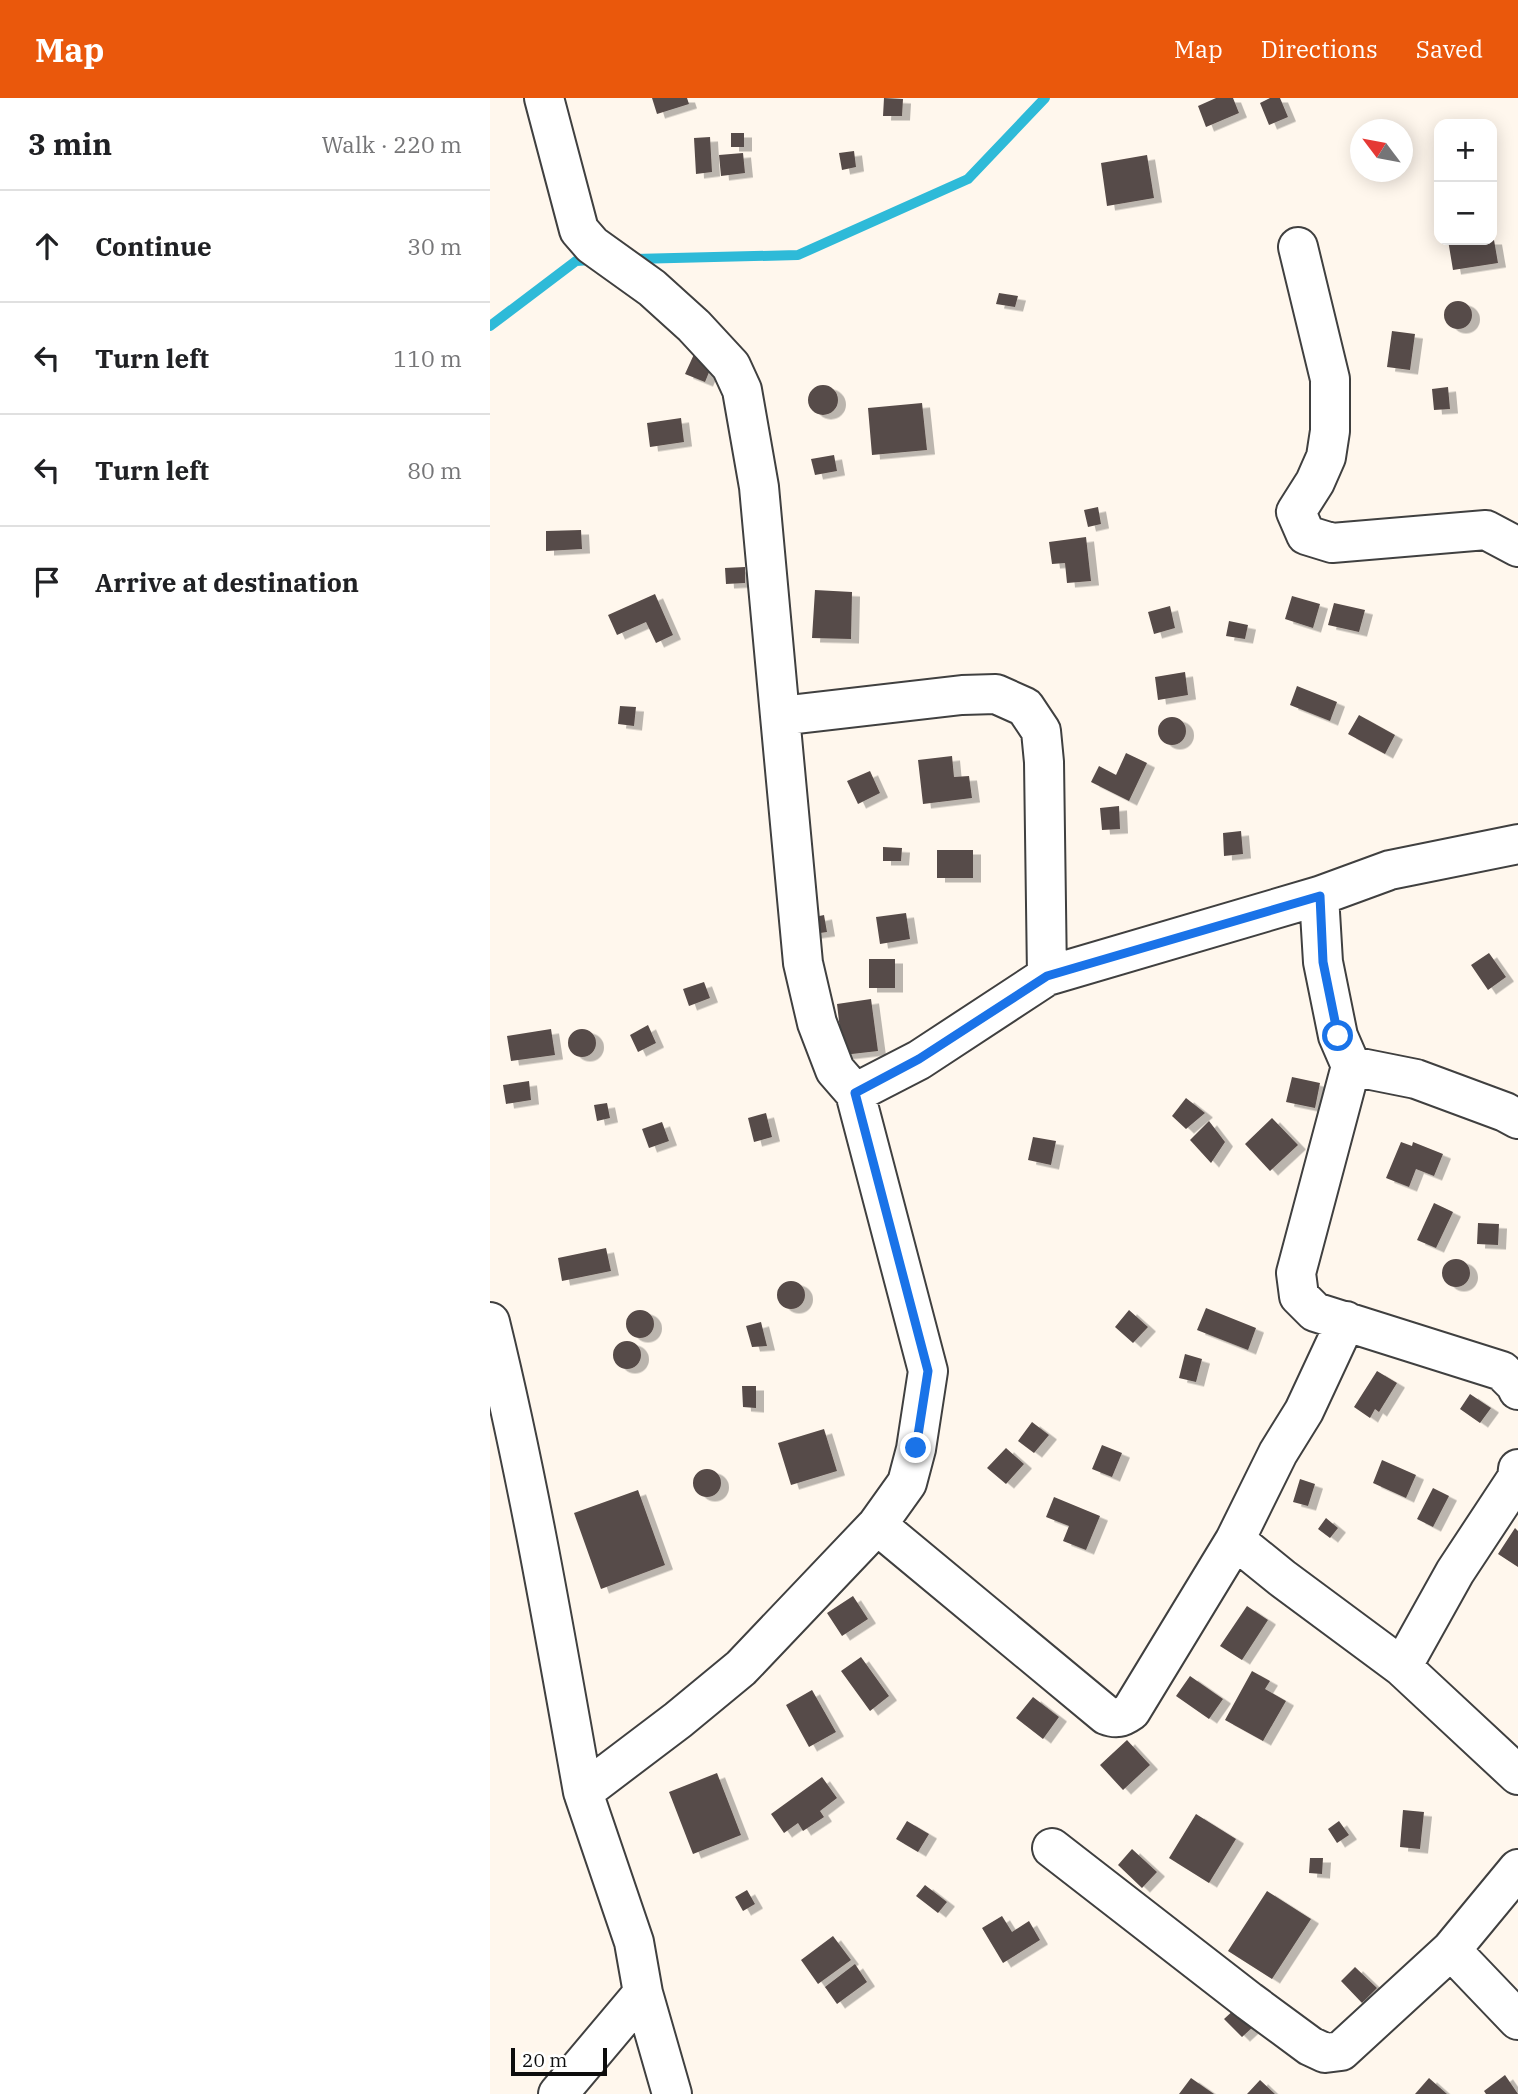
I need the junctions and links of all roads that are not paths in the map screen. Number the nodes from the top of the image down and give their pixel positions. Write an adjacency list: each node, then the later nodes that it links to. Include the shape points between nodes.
1 (544, 98): 4 (street, via 579,230 694,326 731,366 742,390 759,486)
2 (1298, 247): 3 (street, via 1331,379 1326,457 1296,512 1306,535 1332,543 1486,530)
3 (1518, 547)
4 (780, 716): 7 (street, via 961,695 996,694 1025,706 1041,732 1044,762); 9 (street, via 803,963 817,1023 835,1070)
5 (1518, 844): 6 (street, via 1390,870)
6 (1320, 896): 7 (street); 8 (street, via 1323,962 1338,1036)
7 (1047, 976): 9 (street, via 919,1059)
8 (1351, 1066): 10 (street, via 1416,1079); 11 (street, via 1296,1273 1299,1296 1315,1312)
9 (855, 1093): 15 (street, via 928,1371 907,1483)
10 (1518, 1119)
11 (1346, 1321): 13 (street, via 1503,1371); 16 (street)
12 (490, 1322): 19 (street)
13 (1518, 1390)
14 (1518, 1475): 17 (street, via 1455,1572)
15 (877, 1525): 16 (street, via 1114,1718 1131,1712); 19 (street, via 741,1668)
16 (1235, 1540): 17 (street)
17 (1402, 1667): 18 (street)
18 (1518, 1775)
19 (583, 1792): 23 (street, via 634,1942)
20 (1052, 1848): 22 (street, via 1249,2001 1325,2053 1341,2051)
21 (1518, 1869): 22 (street)
22 (1451, 1950): 24 (street)
23 (643, 1993): 25 (street); 26 (street)
24 (1518, 2020)
25 (558, 2094)
26 (671, 2094)

